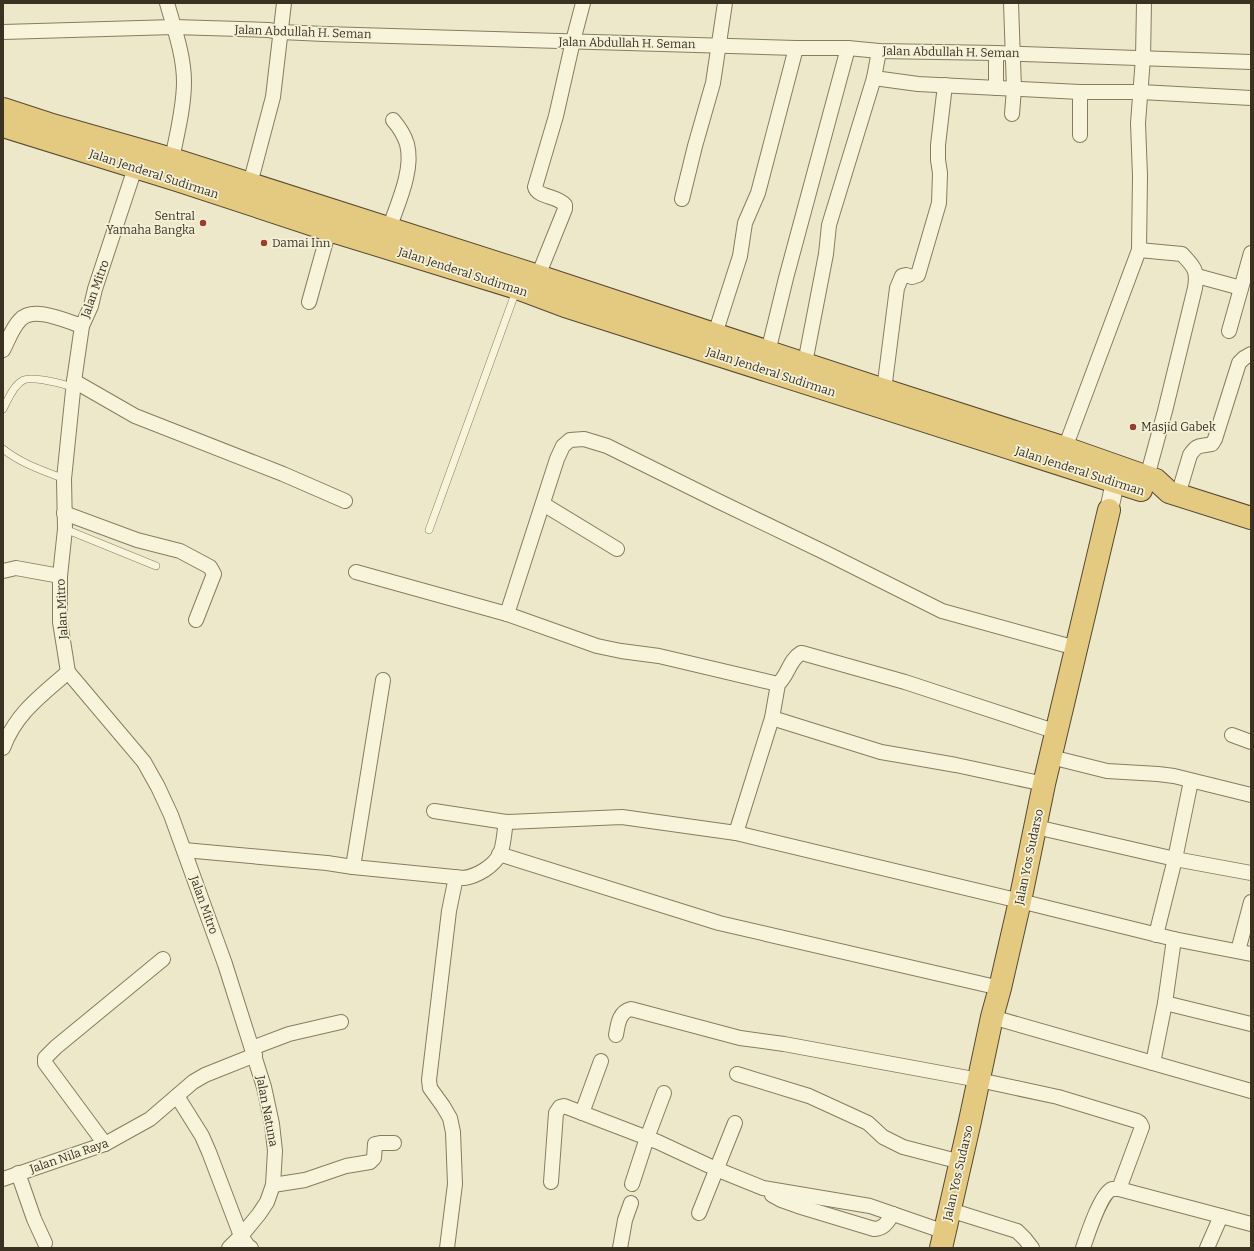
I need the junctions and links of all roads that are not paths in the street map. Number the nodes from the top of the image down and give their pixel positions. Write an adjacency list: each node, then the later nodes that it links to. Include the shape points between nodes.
1 (167, 3): 7 (street)
2 (284, 3): 9 (street)
3 (583, 3): 10 (street)
4 (725, 3): 11 (street)
5 (1011, 3): 16 (street)
6 (1144, 3): 17 (street)
7 (174, 27): 8 (street, Jalan Abdullah H. Seman); 9 (street, Jalan Abdullah H. Seman); 32 (street, via 184,82)
8 (3, 32)
9 (281, 32): 10 (street, Jalan Abdullah H. Seman); 33 (street, via 273,98)
10 (573, 40): 11 (street, Jalan Abdullah H. Seman); 39 (street, via 556,116 535,187 539,193 562,201 565,209)
11 (719, 45): 12 (street, Jalan Abdullah H. Seman); 34 (street, via 713,83)
12 (796, 48): 13 (street, Jalan Abdullah H. Seman); 47 (street, via 758,194 745,224 740,256)
13 (848, 48): 14 (street, Jalan Abdullah H. Seman); 49 (street)
14 (879, 51): 15 (street, Jalan Abdullah H. Seman); 19 (street)
15 (996, 53): 16 (street, Jalan Abdullah H. Seman); 21 (street)
16 (1012, 53): 17 (street, Jalan Abdullah H. Seman); 22 (street)
17 (1144, 58): 18 (street, Jalan Abdullah H. Seman); 24 (street)
18 (1251, 62)
19 (874, 78): 20 (street); 51 (street, via 829,225 826,254)
20 (945, 85): 21 (street); 53 (street, via 938,145 939,202 918,275 902,276 897,288)
21 (996, 88): 22 (street)
22 (1014, 89): 23 (street); 27 (street)
23 (1080, 92): 24 (street); 30 (street)
24 (1142, 92): 25 (street); 37 (street, via 1138,123)
25 (1251, 98)
26 (3, 109): 31 (highway, Jalan Jenderal Sudirman)
27 (1012, 114)
28 (393, 120): 35 (street, via 402,131 409,163)
29 (3, 126): 31 (highway, Jalan Jenderal Sudirman)
30 (1080, 135)
31 (138, 159): 32 (highway, Jalan Jenderal Sudirman); 36 (highway, Jalan Jenderal Sudirman, via 177,180); 45 (street, Jalan Mitro, via 91,306)
32 (172, 159): 33 (highway, Jalan Jenderal Sudirman)
33 (250, 184): 35 (highway, Jalan Jenderal Sudirman)
34 (682, 199)
35 (389, 229): 39 (highway, Jalan Jenderal Sudirman)
36 (329, 230): 41 (highway, Jalan Jenderal Sudirman); 43 (street)
37 (1139, 250): 40 (street, via 1182,254 1194,267); 55 (street)
38 (1250, 258): 42 (street)
39 (538, 276): 44 (highway, Jalan Jenderal Sudirman)
40 (1197, 276): 42 (street); 58 (street, via 1166,411)
41 (517, 288): 44 (highway, Jalan Jenderal Sudirman); 67 (lane)
42 (1241, 288): 46 (street)
43 (309, 302)
44 (609, 310): 47 (highway, Jalan Jenderal Sudirman); 57 (highway, Jalan Jenderal Sudirman)
45 (82, 326): 48 (street, via 32,313 19,320); 52 (street, Jalan Mitro)
46 (1229, 331)
47 (715, 334): 49 (highway, Jalan Jenderal Sudirman)
48 (4, 346)
49 (768, 352): 51 (highway, Jalan Jenderal Sudirman)
50 (1251, 354): 60 (street, via 1239,363 1215,439 1210,445 1197,446 1190,455)
51 (805, 363): 53 (highway, Jalan Jenderal Sudirman)
52 (74, 385): 54 (lane, via 31,378 22,380); 59 (street, Jalan Mitro); 61 (street, via 135,416)
53 (884, 390): 55 (highway, Jalan Jenderal Sudirman)
54 (3, 409)
55 (1065, 448): 57 (highway, Jalan Jenderal Sudirman)
56 (3, 449): 59 (lane, via 30,466)
57 (1118, 474): 58 (highway, Jalan Jenderal Sudirman); 60 (highway, Jalan Jenderal Sudirman, via 1152,494); 63 (street, Jalan Yos Sudarso)
58 (1147, 477): 60 (highway, Jalan Jenderal Sudirman, via 1156,480)
59 (64, 479): 64 (street, Jalan Mitro)
60 (1173, 494): 65 (highway)
61 (345, 501)
62 (543, 504): 68 (street); 73 (street); 75 (street, via 563,446 570,440 584,439 614,449 942,611)
63 (1109, 510): 75 (highway, Jalan Yos Sudarso)
64 (64, 513): 66 (street, Jalan Mitro); 74 (street, via 137,540 180,551 210,567 214,574)
65 (1251, 518)
66 (65, 530): 69 (lane); 72 (street, Jalan Mitro)
67 (429, 530)
68 (617, 549)
69 (156, 566)
70 (3, 570): 72 (street, via 16,568)
71 (356, 572): 73 (street)
72 (60, 576): 76 (street, Jalan Mitro, via 60,622)
73 (507, 614): 78 (street, via 597,646 659,656)
74 (196, 620)
75 (1076, 648): 80 (highway, Jalan Yos Sudarso)
76 (68, 672): 83 (street, via 24,711 8,735); 92 (street, Jalan Mitro, via 144,762 173,819)
77 (383, 680): 95 (street)
78 (778, 684): 79 (street); 80 (street, via 802,653 905,682)
79 (772, 718): 86 (street, via 881,752); 91 (street)
80 (1057, 732): 84 (highway, Jalan Yos Sudarso)
81 (1232, 735): 82 (street)
82 (1251, 742)
83 (3, 748)
84 (1051, 757): 85 (street, via 1107,771 1158,774); 86 (highway, Jalan Yos Sudarso)
85 (1191, 781): 87 (street); 94 (street)
86 (1044, 784): 90 (highway, Jalan Yos Sudarso)
87 (1251, 795)
88 (434, 811): 89 (street)
89 (506, 822): 91 (street, via 622,817); 93 (street)
90 (1036, 827): 94 (street); 98 (highway, Jalan Yos Sudarso)
91 (736, 833): 98 (street)
92 (184, 850): 95 (street, via 327,862); 110 (street, Jalan Mitro)
93 (500, 854): 97 (street, via 484,871 469,877); 104 (street, via 719,922)
94 (1176, 859): 96 (street); 100 (street)
95 (353, 867): 97 (street)
96 (1251, 873)
97 (456, 877): 143 (street, via 449,911 429,1080 430,1088 450,1118 453,1132 455,1184)
98 (1020, 901): 100 (street); 104 (highway, Jalan Yos Sudarso)
99 (1251, 902): 102 (street)
100 (1156, 935): 101 (street)
101 (1174, 939): 102 (street); 105 (street)
102 (1244, 952)
103 (163, 959): 122 (street, via 45,1058 46,1063)
104 (1000, 988): 106 (highway, Jalan Yos Sudarso)
105 (1165, 1003): 108 (street); 112 (street)
106 (992, 1017): 112 (street); 114 (highway, Jalan Yos Sudarso)
107 (341, 1022): 110 (street, Jalan Nila Raya, via 289,1034)
108 (1251, 1024)
109 (616, 1035): 114 (street, via 622,1014 631,1009 740,1038)
110 (254, 1051): 117 (street, Jalan Nila Raya, via 193,1082); 129 (street, Jalan Natuna, via 272,1124 275,1151)
111 (601, 1060): 118 (street)
112 (1153, 1063): 115 (street)
113 (737, 1074): 123 (street, via 809,1096 868,1123 883,1137 903,1147)
114 (979, 1080): 123 (highway, Jalan Yos Sudarso); 131 (street, via 1058,1097 1140,1123 1142,1127)
115 (1251, 1091)
116 (664, 1093): 120 (street)
117 (177, 1096): 122 (street, Jalan Nila Raya, via 150,1119); 138 (street, via 202,1136)
118 (582, 1113): 120 (street); 127 (street, via 564,1106 556,1112)
119 (735, 1123): 124 (street)
120 (647, 1138): 124 (street); 128 (street)
121 (394, 1142): 129 (street, via 375,1144 374,1158 370,1162 346,1166 305,1180)
122 (106, 1144): 125 (street, Jalan Nila Raya)
123 (961, 1162): 133 (highway, Jalan Yos Sudarso)
124 (716, 1169): 130 (street); 134 (street)
125 (18, 1173): 126 (street, Jalan Nila Raya); 140 (street)
126 (3, 1179)
127 (551, 1182)
128 (632, 1184)
129 (273, 1185): 138 (street, Jalan Natuna, via 267,1202)
130 (763, 1188): 135 (street, via 870,1206); 135 (street, via 781,1200 874,1229 885,1226)
131 (1119, 1189): 136 (street); 146 (street, via 1112,1189 1106,1194)
132 (631, 1203): 144 (street)
133 (950, 1210): 139 (highway, Jalan Yos Sudarso); 145 (street, via 1017,1231)
134 (699, 1213)
135 (893, 1214): 139 (street)
136 (1221, 1216): 137 (street); 147 (street)
137 (1251, 1224)
138 (241, 1236): 141 (street, Jalan Natuna); 142 (street)
139 (943, 1240)
140 (44, 1243)
141 (229, 1248)
142 (251, 1248)
143 (447, 1248)
144 (620, 1248)
145 (1032, 1248)
146 (1083, 1248)
147 (1207, 1248)

